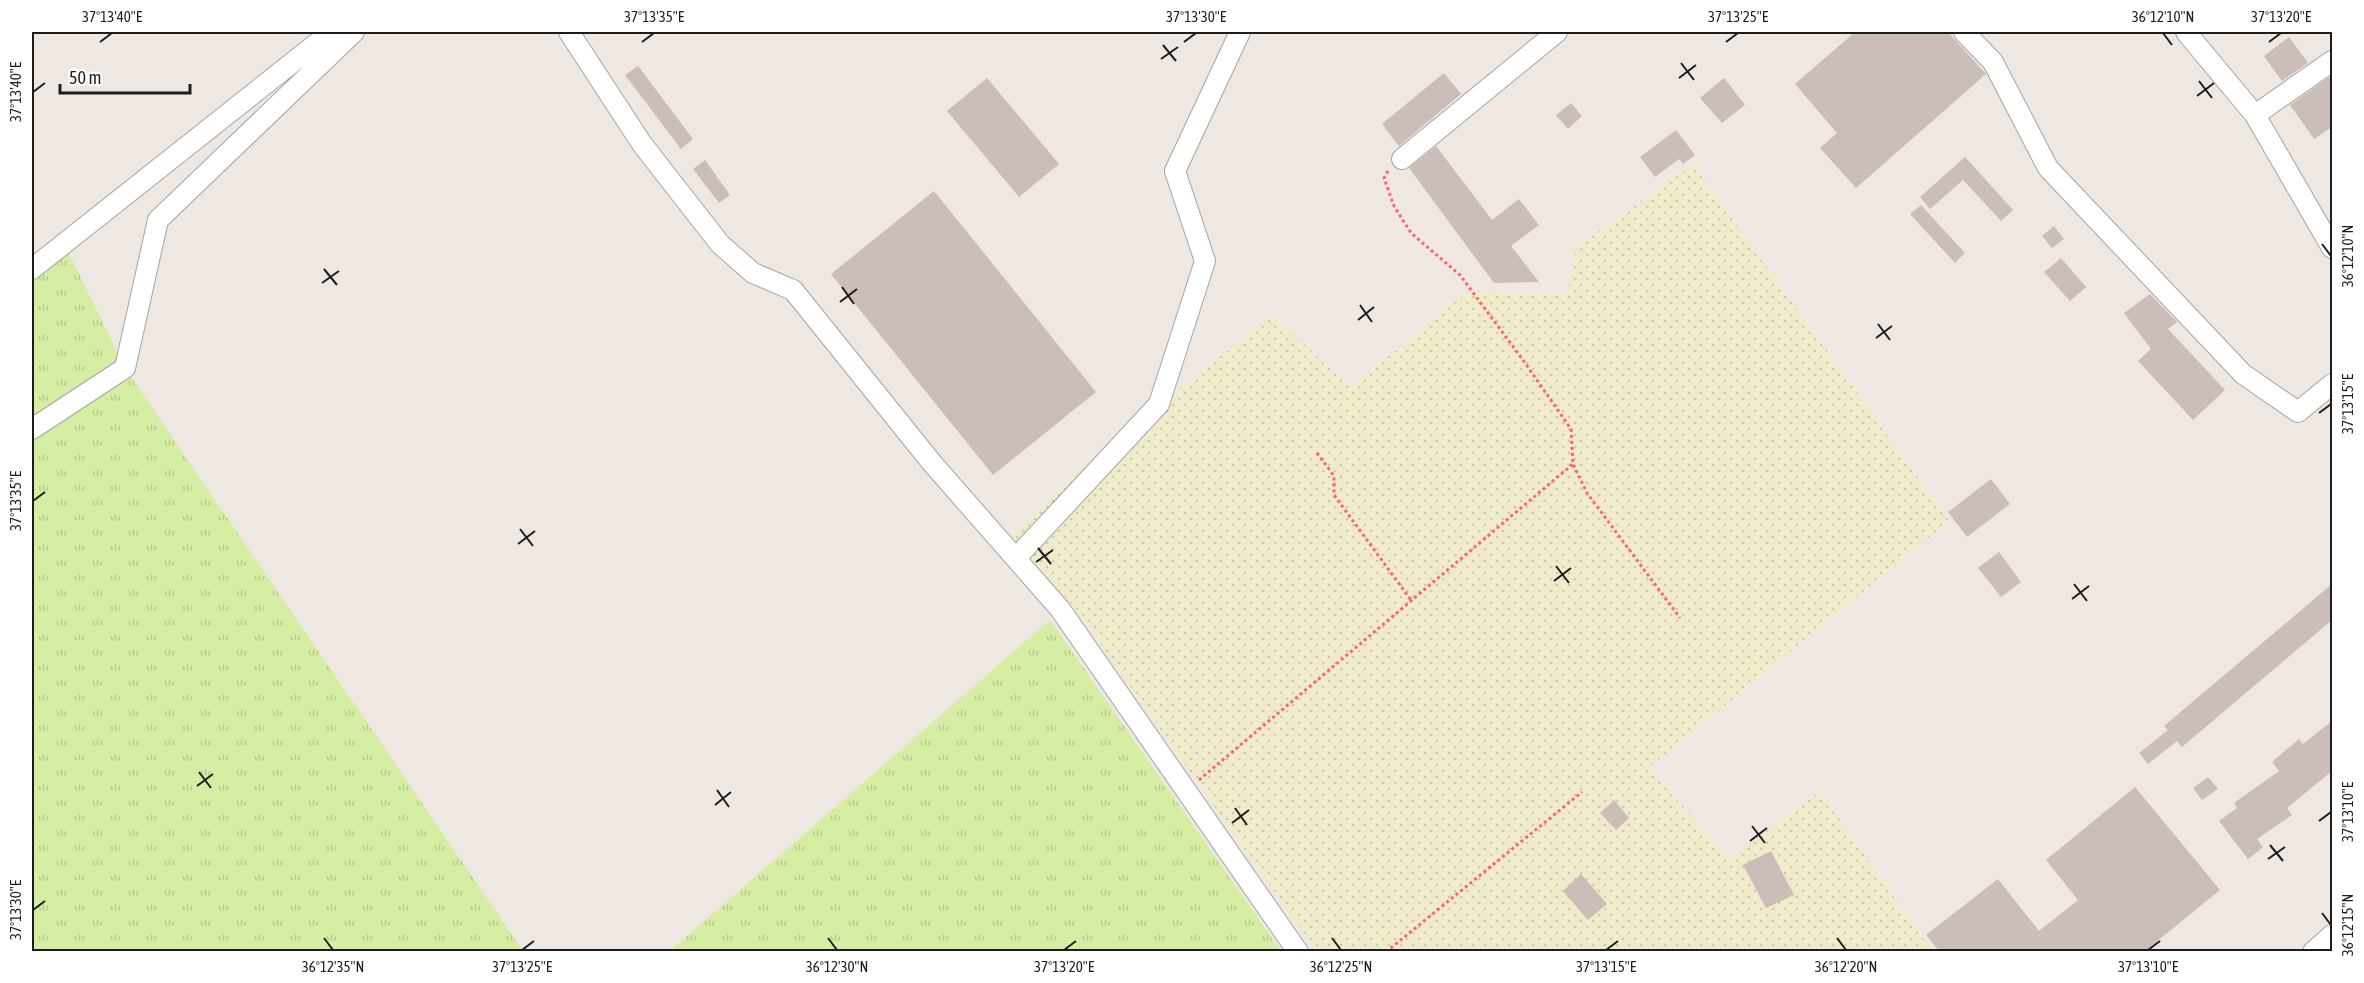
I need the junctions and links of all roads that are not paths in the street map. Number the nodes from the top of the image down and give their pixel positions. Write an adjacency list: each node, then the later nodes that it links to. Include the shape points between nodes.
1 (331, 32): 12 (street)
2 (354, 32): 14 (street, via 158,220 125,368)
3 (569, 32): 15 (street, via 642,144 720,244 753,273 793,290 932,463)
4 (1240, 32): 15 (street, via 1175,171 1205,261 1159,404)
5 (1557, 32): 10 (street)
6 (1964, 32): 13 (street, via 1993,62 2048,168 2243,374 2298,412)
7 (2186, 32): 9 (street)
8 (2332, 61): 9 (street)
9 (2255, 115): 11 (street)
10 (1402, 159)
11 (2332, 246)
12 (32, 269)
13 (2332, 384)
14 (32, 429)
15 (1016, 558): 17 (street, via 1060,609)
16 (2332, 935): 18 (street)
17 (1298, 951)
18 (2313, 951)

